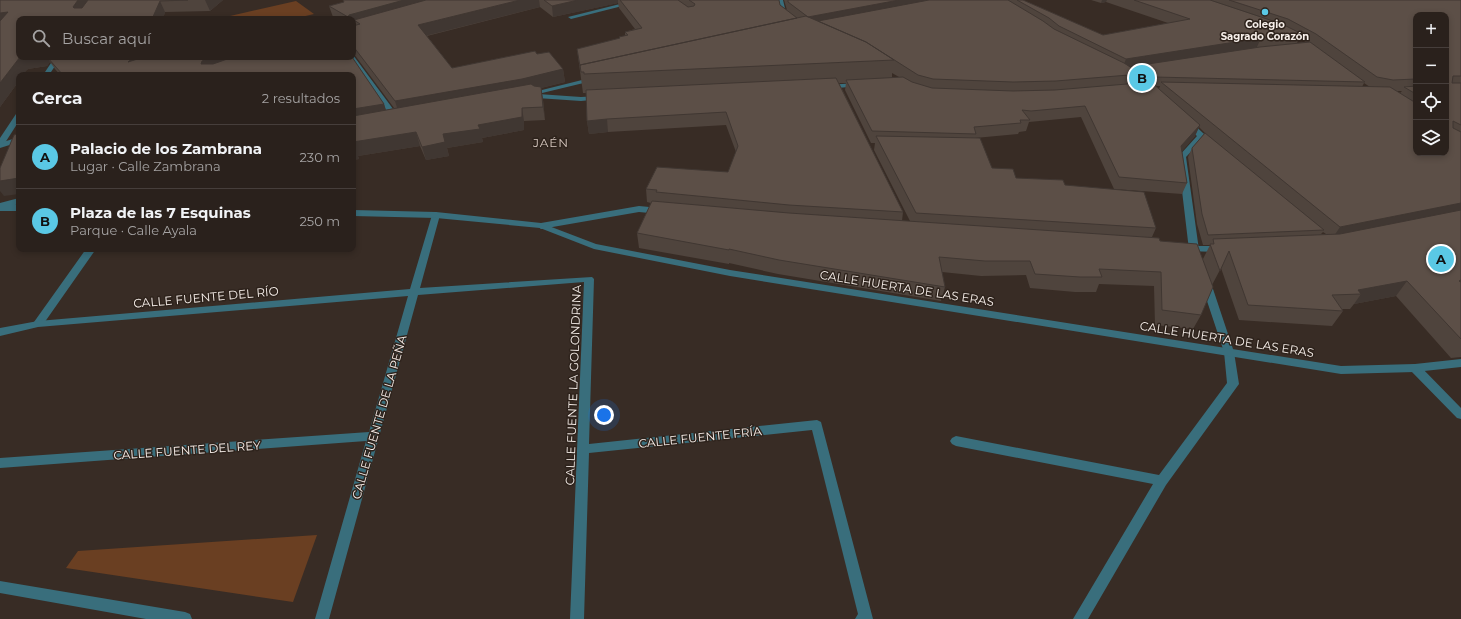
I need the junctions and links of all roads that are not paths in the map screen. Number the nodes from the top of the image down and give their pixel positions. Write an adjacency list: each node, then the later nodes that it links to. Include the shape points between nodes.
1 (643, 0): 3 (street)
2 (780, 0): 4 (street, via 783,15)
3 (571, 17)
4 (789, 19)
5 (56, 60): 7 (street)
6 (354, 60): 13 (street, via 392,120)
7 (48, 72)
8 (601, 78): 11 (street, via 524,95)
9 (867, 85): 10 (street, via 839,90)
10 (814, 87)
11 (604, 98)
12 (1177, 115): 15 (street)
13 (403, 117)
14 (16, 121): 17 (street)
15 (1201, 136): 18 (street); 29 (street, via 1182,157)
16 (16, 140): 17 (street)
17 (0, 145)
18 (1219, 151)
19 (16, 202): 20 (street)
20 (0, 207): 21 (street)
21 (16, 208)
22 (670, 212): 25 (street, via 639,209)
23 (356, 213): 24 (street, CALLE HUERTA DE LAS ERAS)
24 (436, 215): 25 (street, CALLE HUERTA DE LAS ERAS); 31 (street, CALLE FUENTE DE LA PEÑA)
25 (541, 226): 34 (street, CALLE HUERTA DE LAS ERAS, via 594,246 730,273)
26 (1232, 248): 29 (street)
27 (1179, 249): 29 (street)
28 (89, 252): 32 (street)
29 (1196, 253)
30 (1202, 272): 34 (street)
31 (414, 292): 32 (street, CALLE FUENTE DEL RÍO); 38 (street, CALLE FUENTE DE LA PEÑA); 40 (street, CALLE FUENTE LA GOLONDRINA, via 589,279)
32 (38, 324): 33 (street, CALLE FUENTE DEL RÍO)
33 (0, 332)
34 (1229, 352): 36 (street, CALLE HUERTA DE LAS ERAS, via 1341,370); 42 (street, via 1233,384)
35 (1461, 363): 36 (street, CALLE HUERTA DE LAS ERAS)
36 (1415, 368): 37 (street)
37 (1461, 415)
38 (374, 436): 41 (street, CALLE FUENTE DEL REY); 46 (street, CALLE FUENTE DE LA PEÑA)
39 (956, 441): 42 (street)
40 (584, 449): 44 (street, CALLE FUENTE FRÍA, via 817,425); 47 (street, CALLE FUENTE LA GOLONDRINA)
41 (0, 463)
42 (1162, 482): 49 (street)
43 (0, 587): 45 (street)
44 (866, 618): 48 (street)
45 (185, 619)
46 (322, 619)
47 (577, 619)
48 (862, 619)
49 (1080, 619)

